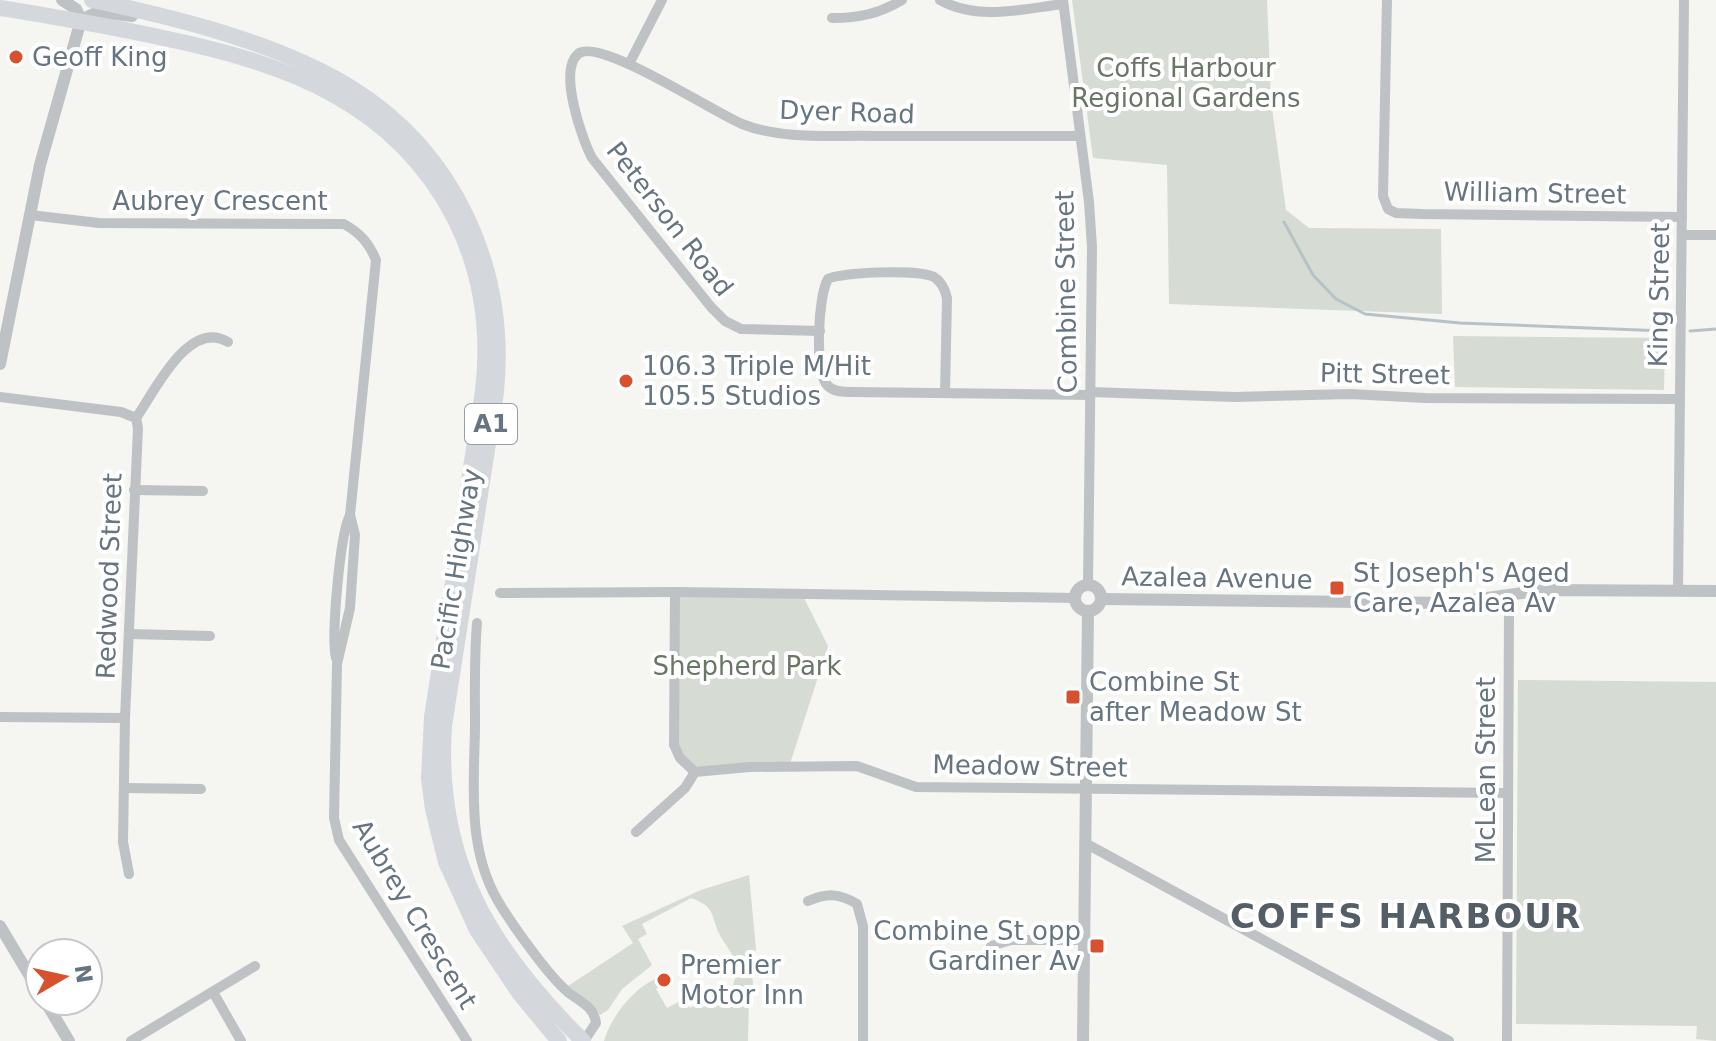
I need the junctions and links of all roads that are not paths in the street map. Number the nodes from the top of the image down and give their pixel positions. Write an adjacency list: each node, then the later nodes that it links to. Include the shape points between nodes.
1 (62, 0): 13 (street)
2 (92, 0): 11 (highway, Pacific Highway / A1)
3 (662, 0): 14 (street)
4 (902, 0): 12 (street, via 878,13)
5 (940, 0): 8 (street, via 985,12)
6 (1387, 0): 17 (street, William Street, via 1383,196 1388,209 1422,214)
7 (1684, 0): 17 (street, King Street)
8 (1063, 2): 15 (street, Combine Street)
9 (20, 5): 10 (highway, Pacific Highway / A1); 13 (highway, Pacific Highway / A1)
10 (0, 8)
11 (170, 17): 13 (street, Pacific Highway, via 103,12); 65 (highway, Pacific Highway / A1, via 310,67 378,107 432,159 481,246 497,318 498,373 444,726 446,812 483,915 529,984)
12 (832, 18)
13 (81, 20): 16 (street); 64 (highway, Pacific Highway / A1, via 234,53 345,99 409,152 460,230 480,290 486,368 432,717 429,779 446,862 477,930)
14 (629, 64): 15 (street, Dyer Road, via 740,124 763,131); 20 (street, Peterson Road, via 587,50 574,60 577,124 604,176 725,321 752,330)
15 (1080, 136): 24 (street, Combine Street, via 1092,236)
16 (30, 215): 22 (street); 63 (street, Aubrey Crescent, via 99,223 344,224 371,248 376,260 350,515 355,535 350,608 337,664 334,818 339,840)
17 (1682, 217): 18 (street, King Street)
18 (1682, 235): 19 (street); 26 (street, King Street)
19 (1716, 235)
20 (820, 331): 23 (street, via 821,371 834,390); 23 (street, via 822,292 834,276 936,278 947,298)
21 (228, 342): 27 (street, via 211,335 194,341)
22 (0, 364)
23 (945, 393): 24 (street, Pitt Street)
24 (1090, 394): 26 (street, Pitt Street); 30 (street, Combine Street)
25 (0, 397): 27 (street)
26 (1679, 399): 31 (street, King Street)
27 (136, 418): 28 (street, Redwood Street)
28 (134, 490): 29 (street); 40 (street, Redwood Street)
29 (203, 491)
30 (1088, 585): 36 (street); 37 (street)
31 (1678, 591): 32 (street, Azalea Avenue); 35 (street, Azalea Avenue, via 1563,589)
32 (1716, 591)
33 (675, 592): 34 (street); 36 (street); 44 (street, via 674,745)
34 (500, 593)
35 (1507, 595): 37 (street, Azalea Avenue, via 1451,603); 48 (street, McLean Street)
36 (1075, 598): 38 (street)
37 (1101, 599): 38 (street)
38 (1088, 611): 47 (street)
39 (477, 623): 65 (street, via 473,783 479,857 489,885 516,927 559,983 592,1011 596,1023)
40 (130, 634): 41 (street); 43 (street, Redwood Street)
41 (210, 636)
42 (0, 717): 43 (street)
43 (125, 718): 45 (street, Redwood Street)
44 (695, 772): 47 (street, Meadow Street, via 857,766 916,787); 49 (street, via 685,788)
45 (124, 788): 46 (street); 51 (street, Redwood Street, via 123,842)
46 (201, 789)
47 (1086, 789): 48 (street, Meadow Street); 50 (street)
48 (1508, 793): 69 (street, McLean Street)
49 (636, 832)
50 (1085, 843): 54 (street); 68 (street)
51 (129, 874)
52 (808, 901): 66 (street, via 840,894 857,904 863,926)
53 (0, 926): 56 (street)
54 (1084, 940): 55 (street, via 1011,940); 67 (street)
55 (991, 946)
56 (24, 966)
57 (255, 966): 58 (street)
58 (213, 992): 61 (street); 62 (street)
59 (55, 1017): 60 (street)
60 (69, 1041)
61 (131, 1041)
62 (241, 1041)
63 (467, 1041)
64 (559, 1041)
65 (584, 1041)
66 (863, 1041)
67 (1083, 1041)
68 (1449, 1041)
69 (1507, 1041)

